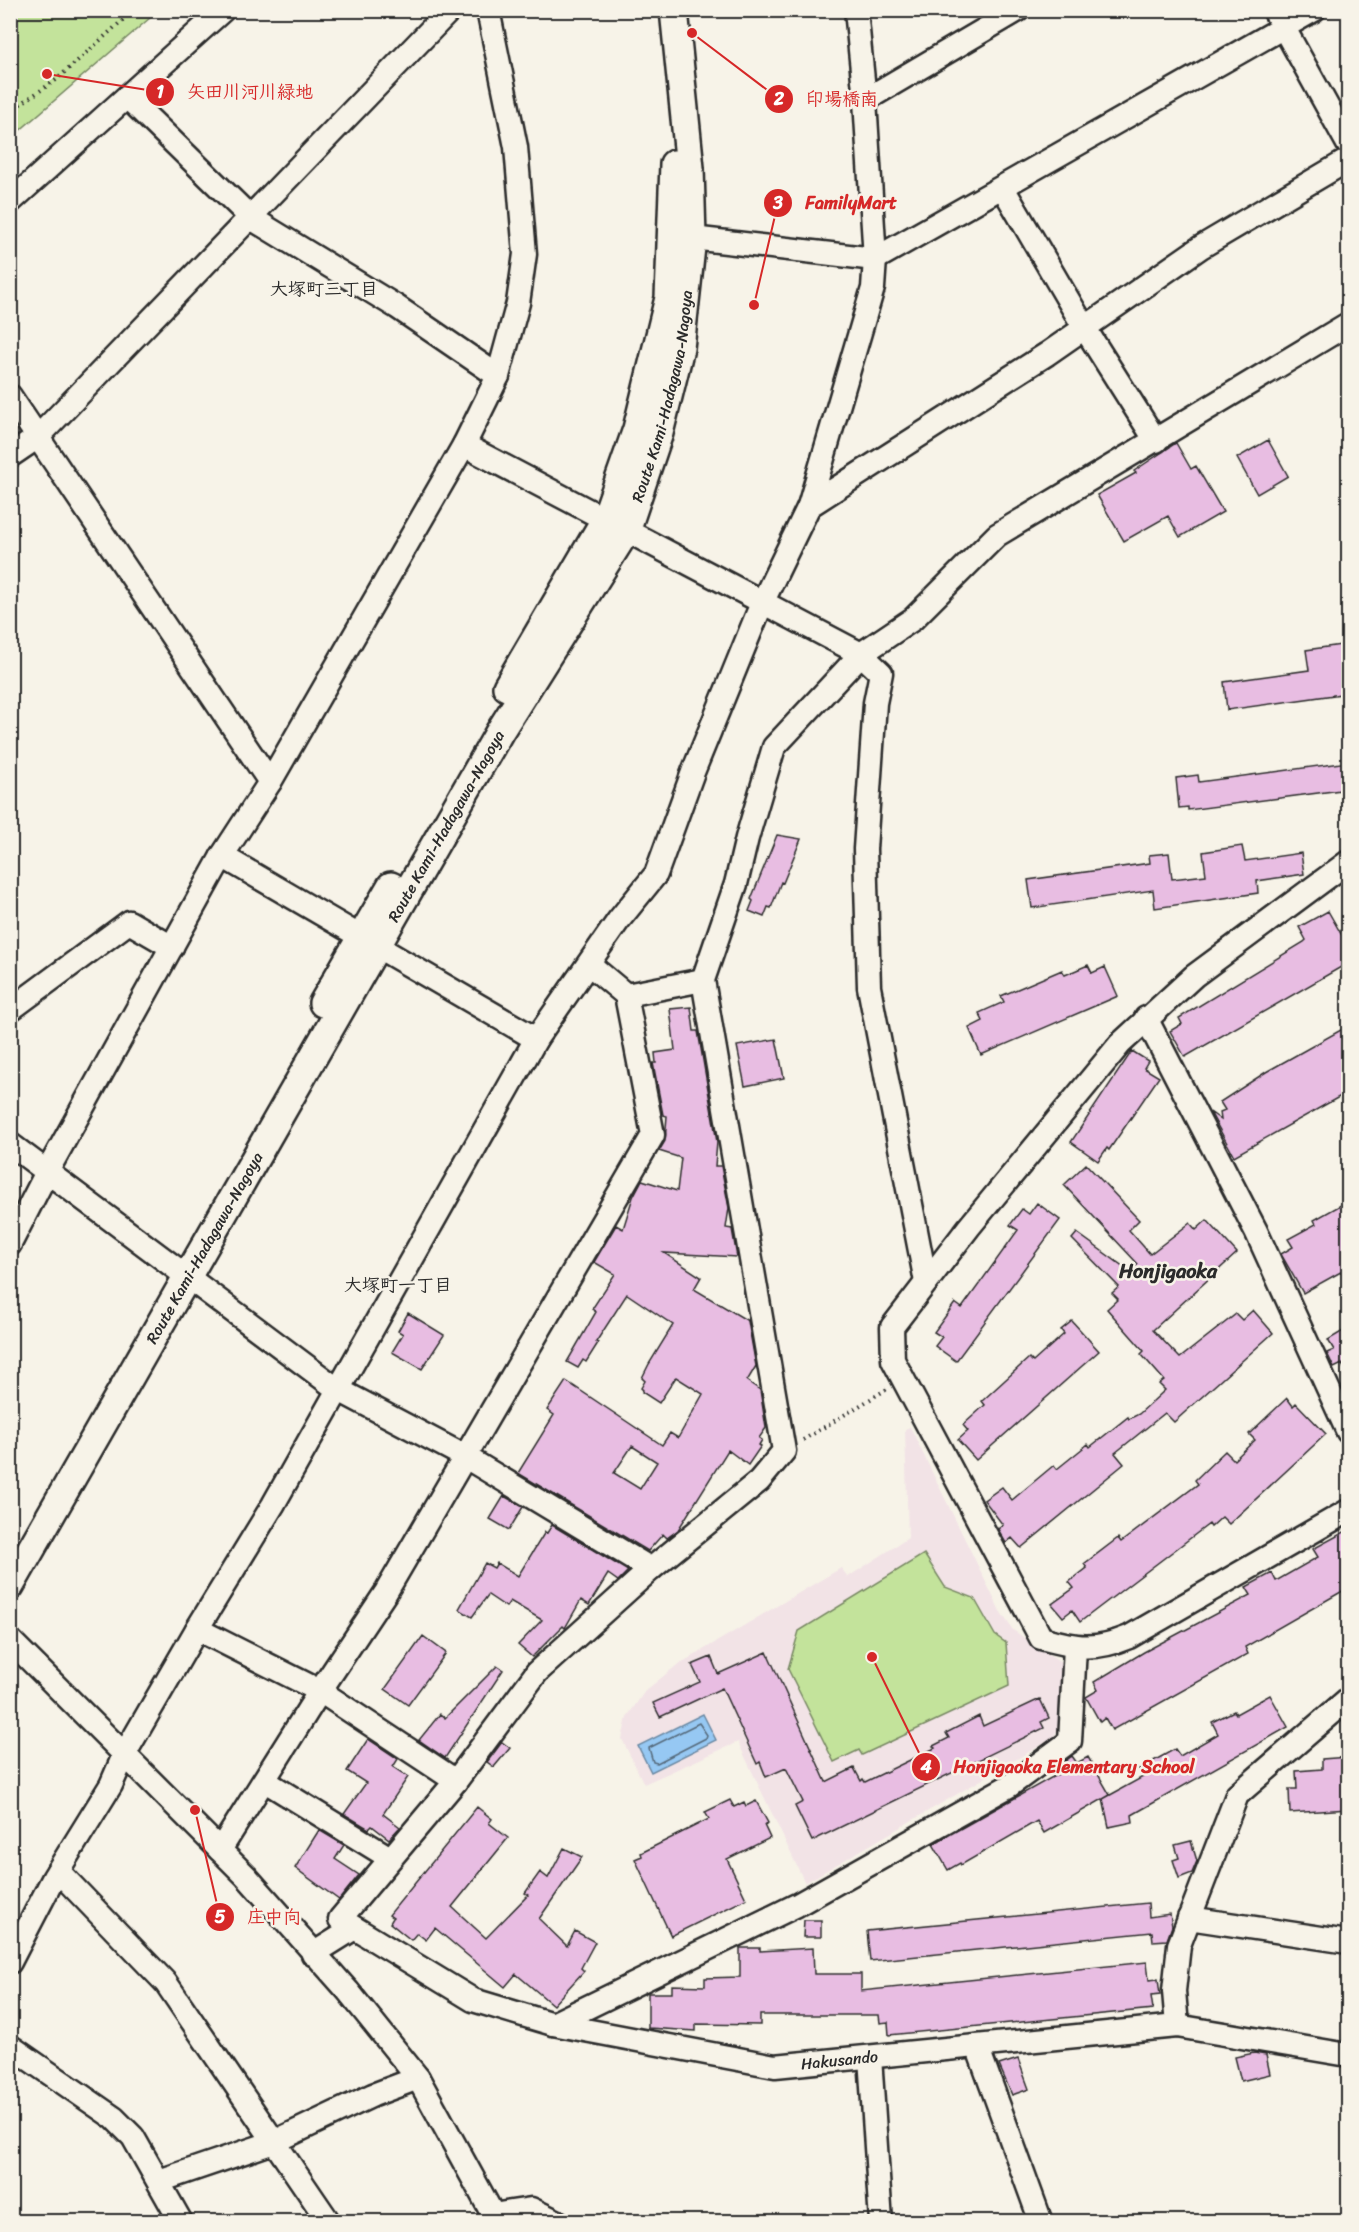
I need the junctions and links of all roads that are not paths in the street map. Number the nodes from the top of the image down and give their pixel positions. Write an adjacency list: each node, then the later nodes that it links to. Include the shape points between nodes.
1 (223, 10): 10 (street)
2 (450, 10): 16 (street)
3 (488, 10): 21 (street, via 516,147 525,254 518,303)
4 (657, 10): 28 (main road, Route Kami-Hadagawa-Nagoya, via 674,161 669,298)
5 (674, 10): 17 (main road, Route Kami-Hadagawa-Nagoya, via 690,168)
6 (856, 10): 11 (street)
7 (1018, 10): 11 (street)
8 (1314, 10): 9 (street)
9 (1279, 19): 12 (street); 14 (street)
10 (127, 97): 15 (street); 16 (street)
11 (865, 100): 18 (street)
12 (1348, 144)
13 (1348, 160): 20 (street, via 1201,247)
14 (1004, 188): 18 (street); 20 (street)
15 (10, 202)
16 (252, 218): 21 (street); 23 (street)
17 (692, 238): 18 (street); 28 (main road, Route Kami-Hadagawa-Nagoya, via 680,348 659,433)
18 (875, 259): 27 (street, via 873,288)
19 (1348, 324): 24 (street)
20 (1084, 327): 24 (street); 27 (street)
21 (498, 376): 25 (street)
22 (10, 396): 23 (street)
23 (38, 437): 26 (street); 31 (street)
24 (1156, 441): 30 (street, via 997,535 913,619)
25 (464, 445): 28 (street); 31 (street)
26 (10, 456)
27 (809, 506): 29 (street)
28 (616, 525): 29 (street); 34 (main road, Route Kami-Hadagawa-Nagoya, via 500,731)
29 (762, 603): 30 (street); 36 (street, via 693,772 657,874)
30 (861, 654): 37 (street, via 774,747 736,884); 46 (street, via 881,673 874,703 865,849 868,987)
31 (270, 782): 32 (street)
32 (222, 856): 34 (street); 35 (street)
33 (1348, 862): 40 (street, via 1194,976)
34 (369, 942): 41 (street); 45 (main road, Route Kami-Hadagawa-Nagoya)
35 (172, 947): 39 (street, via 129,922); 43 (street)
36 (589, 964): 38 (street); 41 (street)
37 (703, 980): 38 (street); 52 (street, via 784,1451 759,1481)
38 (626, 995): 49 (street, via 653,1135)
39 (10, 1010)
40 (1146, 1018): 46 (street, via 1120,1044); 48 (street, via 1256,1231)
41 (536, 1039): 47 (street)
42 (10, 1144): 43 (street)
43 (48, 1170): 44 (street); 45 (street)
44 (10, 1244)
45 (182, 1270): 47 (street, via 233,1313); 51 (main road, Route Kami-Hadagawa-Nagoya); 53 (main road, Route Kami-Hadagawa-Nagoya)
46 (926, 1282): 56 (street, via 892,1327 893,1360 1041,1638)
47 (337, 1389): 49 (street); 54 (street, via 273,1505)
48 (1348, 1432)
49 (464, 1456): 52 (street); 57 (street, via 386,1592)
50 (1348, 1511): 56 (street, via 1129,1637 1105,1647)
51 (10, 1552)
52 (651, 1569): 60 (street, via 537,1672)
53 (10, 1586)
54 (197, 1629): 57 (street); 59 (street)
55 (10, 1640): 59 (street)
56 (1075, 1647): 70 (street, via 1070,1741 1010,1786 797,1905)
57 (320, 1691): 60 (street); 61 (street)
58 (1348, 1699): 65 (street, via 1237,1795)
59 (124, 1755): 62 (street); 64 (street, via 111,1785)
60 (456, 1781): 63 (street)
61 (265, 1782): 62 (street); 63 (street)
62 (220, 1850): 68 (street)
63 (390, 1858): 66 (street, via 340,1918)
64 (58, 1871): 69 (street); 77 (street, via 166,1983)
65 (1189, 1918): 67 (street); 71 (street, via 1179,1945 1174,1991)
66 (353, 1929): 68 (street); 70 (street, Hakusando, via 472,2000)
67 (1348, 1942)
68 (313, 1954): 76 (street)
69 (10, 1962)
70 (553, 2024): 75 (street, Hakusando, via 775,2066)
71 (1177, 2026): 73 (street, Hakusando); 74 (street, Hakusando)
72 (10, 2046): 78 (street, via 114,2118 133,2137)
73 (977, 2046): 75 (street, Hakusando); 84 (street)
74 (1348, 2055)
75 (870, 2057): 83 (street)
76 (418, 2078): 77 (street); 79 (street)
77 (274, 2142): 78 (street); 81 (street)
78 (159, 2181): 80 (street)
79 (495, 2218): 82 (street, via 531,2209)
80 (181, 2222)
81 (329, 2222)
82 (558, 2222)
83 (881, 2222)
84 (1041, 2222)

